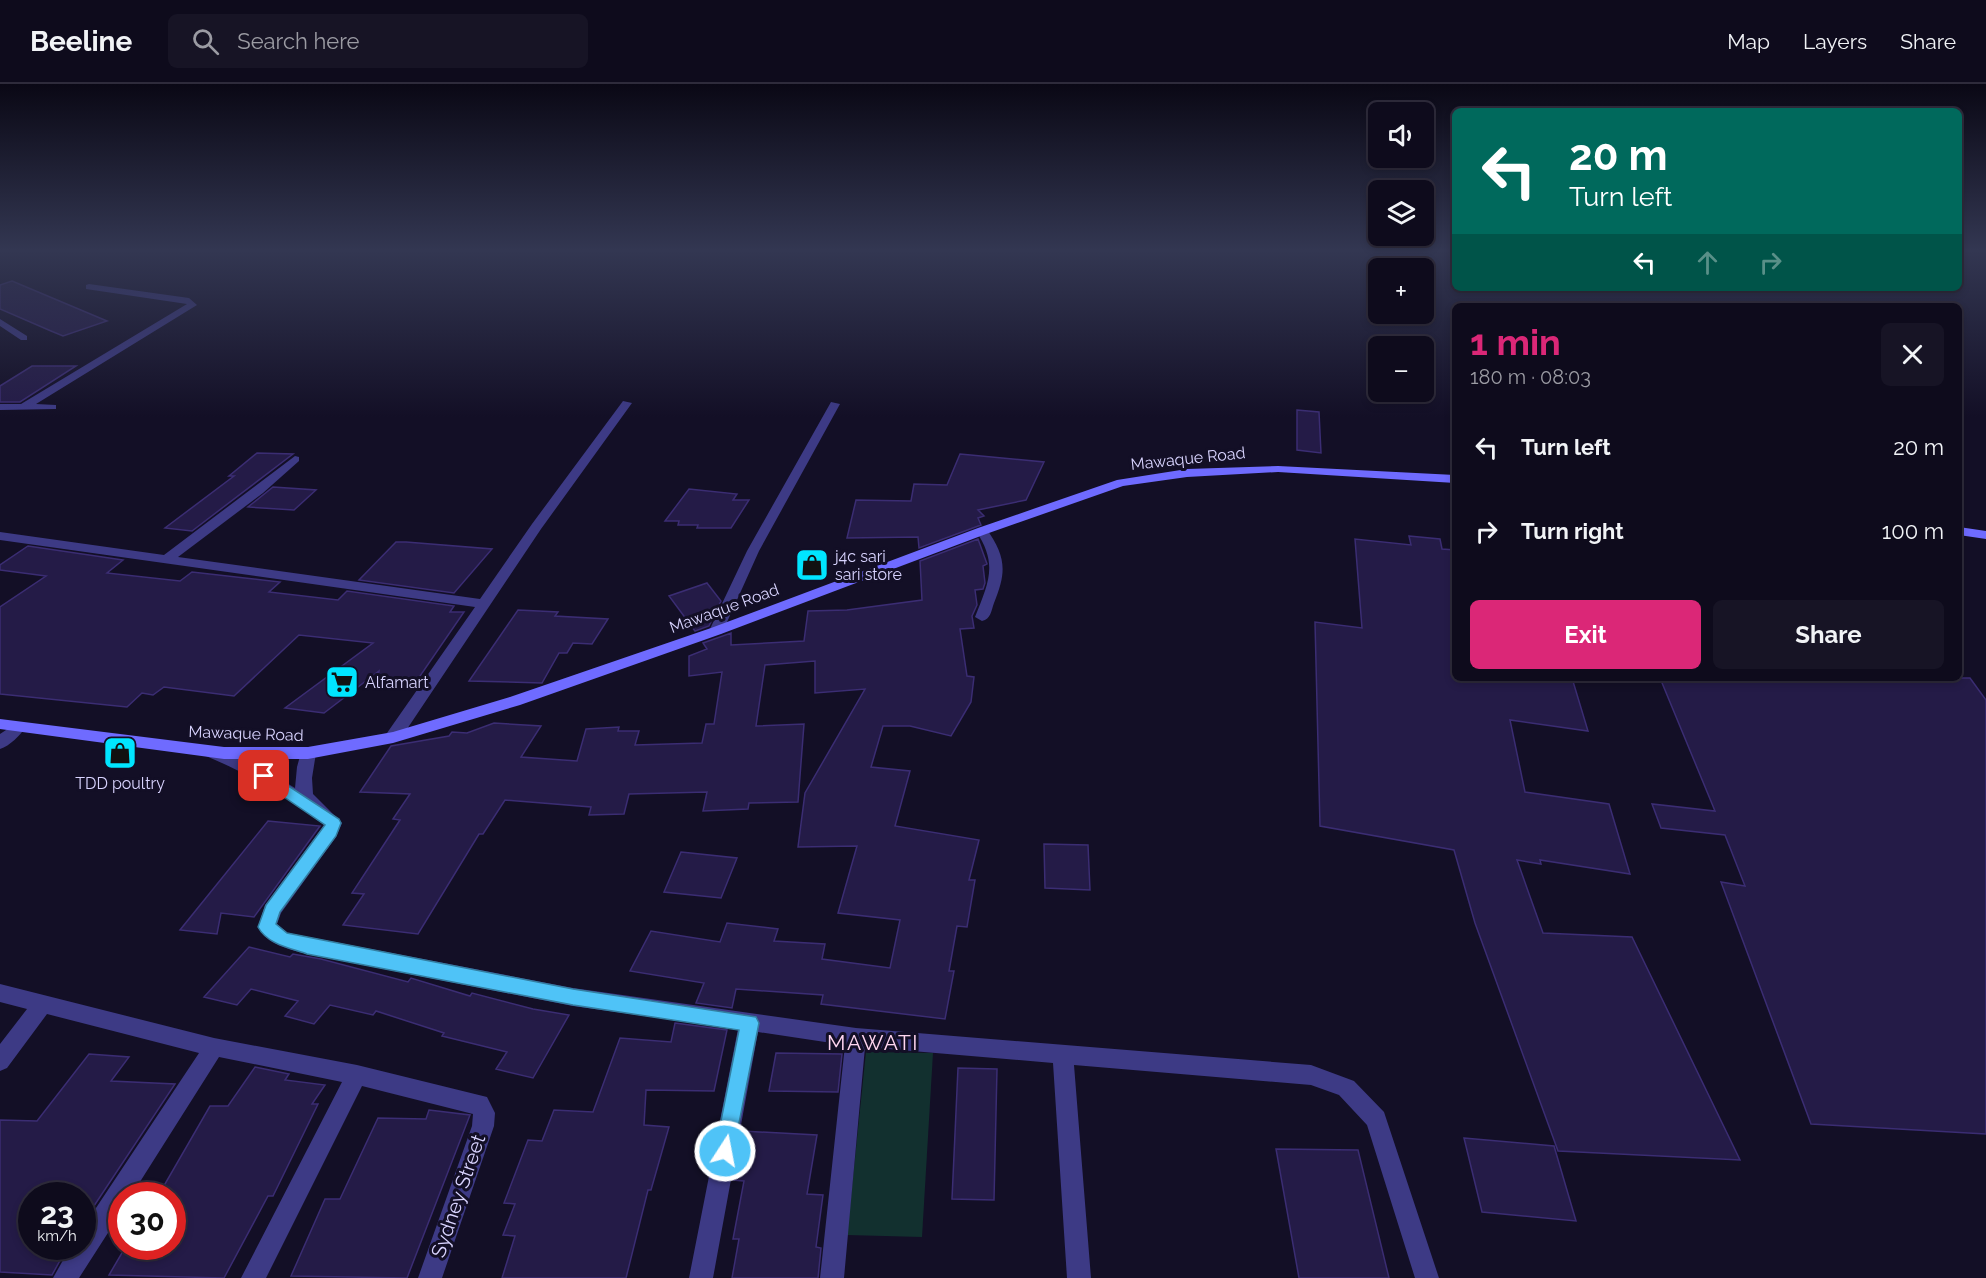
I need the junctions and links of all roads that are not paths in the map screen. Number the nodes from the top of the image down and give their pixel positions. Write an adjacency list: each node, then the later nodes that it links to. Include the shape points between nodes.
1 (189, 306): 7 (street)
2 (0, 322): 3 (street)
3 (24, 338)
4 (627, 403): 16 (street)
5 (835, 404): 18 (street, via 753,551)
6 (0, 407): 7 (street)
7 (23, 407): 8 (street)
8 (52, 407)
9 (295, 459): 15 (street)
10 (1452, 480): 11 (main road, Mawaque Road, via 1278,468 1176,474 1092,491)
11 (982, 531): 17 (street, via 999,565); 18 (main road, Mawaque Road)
12 (1962, 531): 13 (main road)
13 (1986, 535)
14 (0, 536): 15 (street)
15 (169, 558): 16 (street)
16 (483, 604): 21 (street)
17 (982, 617)
18 (716, 631): 21 (main road, Mawaque Road, via 515,701)
19 (0, 724): 20 (main road, Mawaque Road)
20 (18, 727): 22 (street); 23 (main road, Mawaque Road)
21 (393, 737): 24 (main road, Mawaque Road)
22 (0, 742)
23 (212, 752): 24 (main road, Mawaque Road); 25 (street, via 250,768)
24 (308, 753): 25 (street, via 302,784)
25 (309, 804): 28 (street, via 333,823 272,910 267,927 282,939 573,997)
26 (0, 993): 27 (street)
27 (44, 1004): 30 (street); 32 (street)
28 (750, 1023): 29 (street); 37 (street)
29 (856, 1037): 31 (street); 38 (street)
30 (214, 1047): 33 (street); 34 (street)
31 (1063, 1055): 39 (street); 40 (street, via 1311,1075 1346,1088 1376,1119)
32 (0, 1061)
33 (357, 1075): 35 (street); 36 (street, Sydney Street, via 479,1104 484,1113 483,1126)
34 (65, 1278)
35 (253, 1278)
36 (430, 1278)
37 (701, 1278)
38 (832, 1278)
39 (1079, 1278)
40 (1427, 1278)

